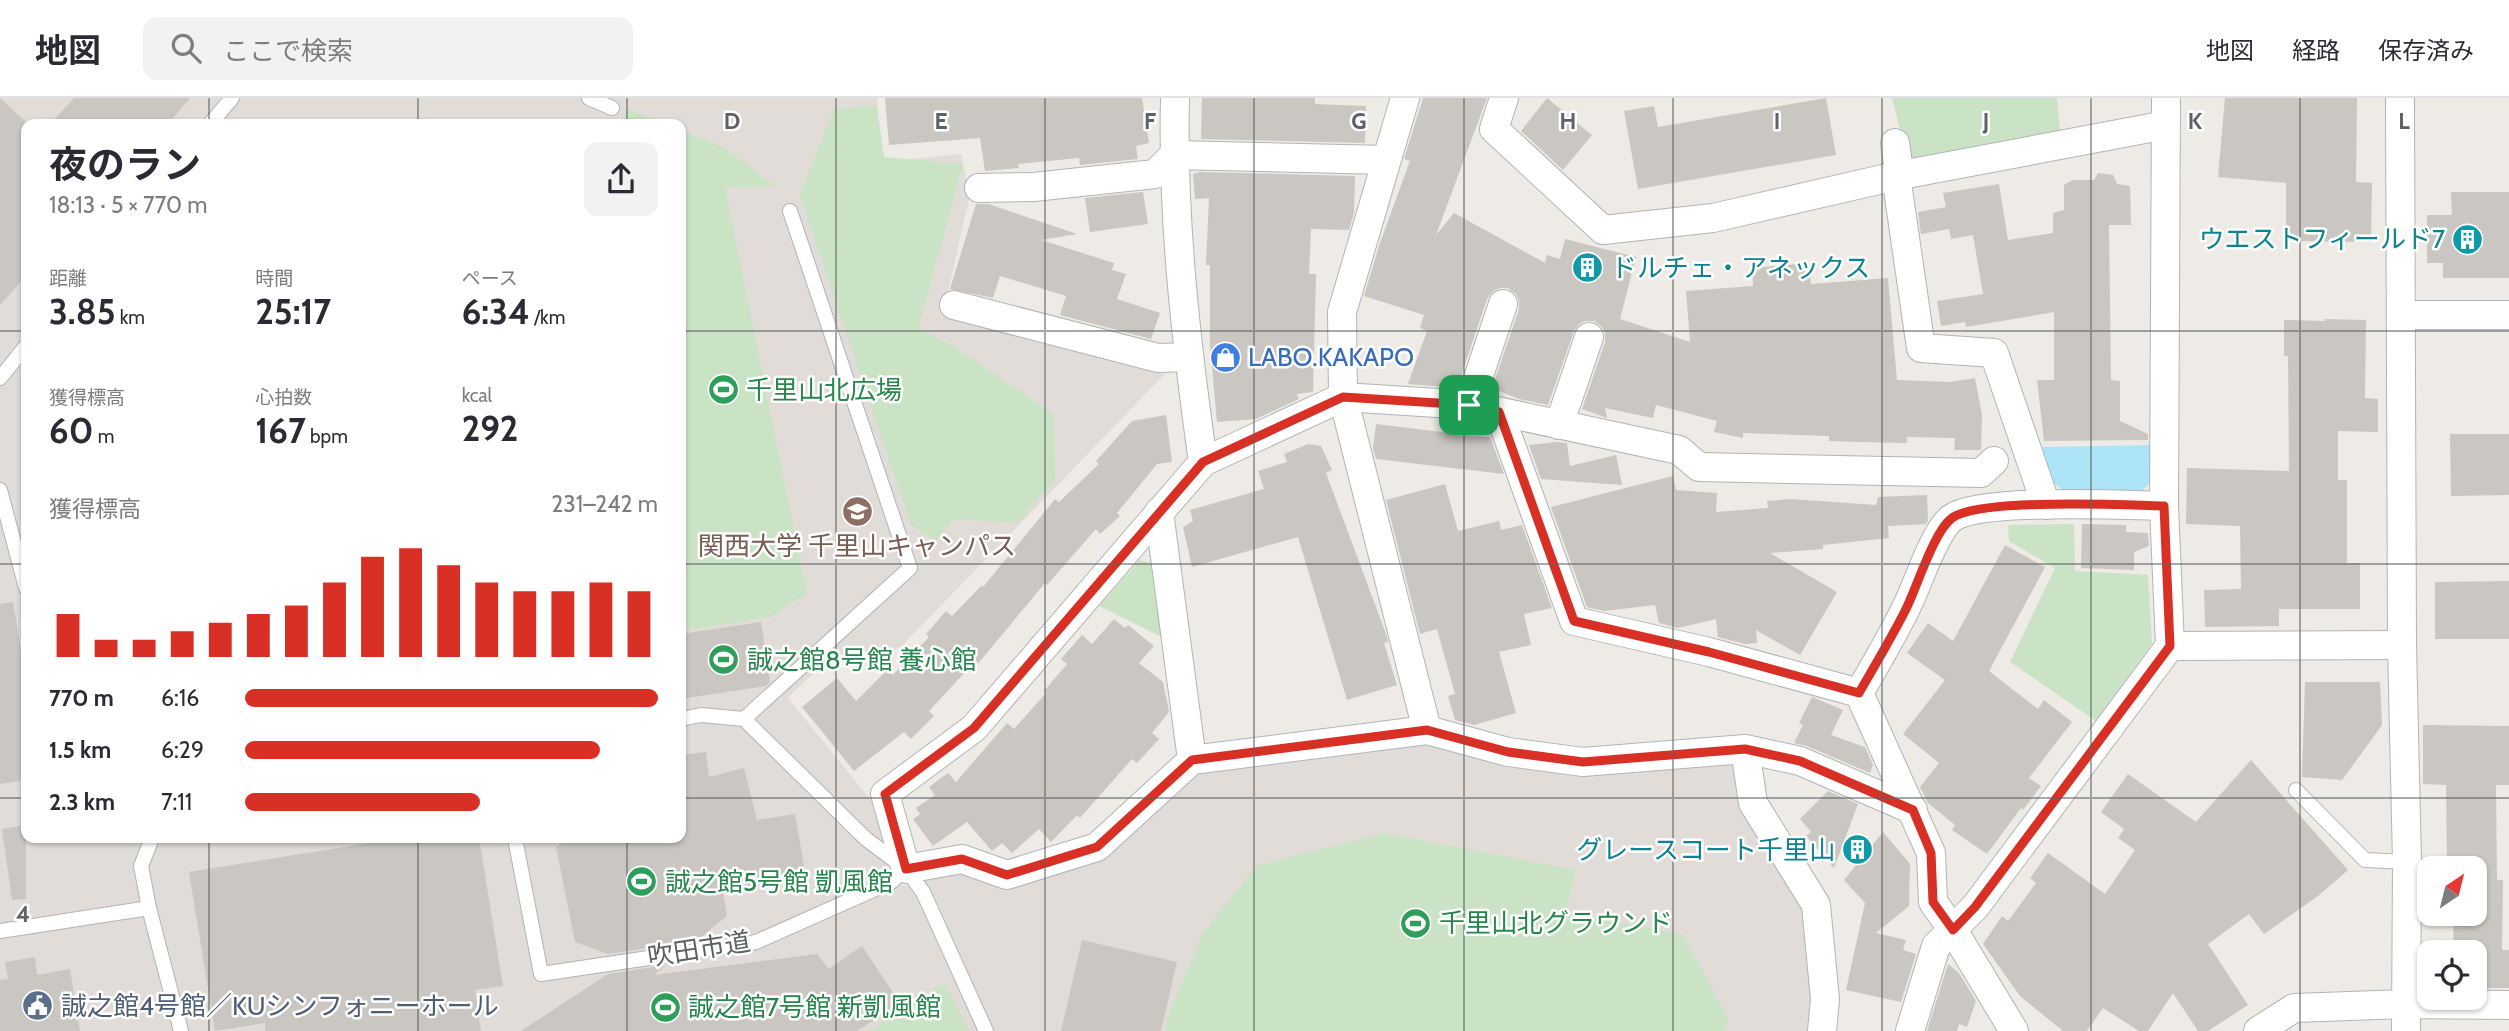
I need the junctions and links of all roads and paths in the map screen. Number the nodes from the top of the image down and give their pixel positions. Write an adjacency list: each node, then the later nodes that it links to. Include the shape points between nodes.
1 (232, 98): 9 (lane)
2 (589, 98): 7 (lane)
3 (1175, 98): 11 (street)
4 (1405, 98): 12 (street)
5 (1504, 98): 13 (street, via 1494,129 1603,230 1713,218)
6 (2400, 98): 19 (street)
7 (612, 108)
8 (2166, 112): 13 (street); 32 (street)
9 (214, 119)
10 (1895, 144): 13 (street)
11 (1174, 155): 12 (street); 14 (street, via 1155,174); 22 (street)
12 (1386, 160): 24 (street, via 1342,312)
13 (1896, 176): 31 (street, via 1921,348 1994,353)
14 (979, 188)
15 (790, 211): 39 (lane, via 910,568)
16 (1503, 304): 25 (street)
17 (954, 305): 22 (street, via 1158,358)
18 (2509, 314): 19 (street)
19 (2402, 316): 35 (street)
20 (1589, 337): 27 (street)
21 (21, 352): 23 (lane)
22 (1188, 357): 29 (street)
23 (0, 378)
24 (1343, 397): 25 (street); 29 (street); 40 (street)
25 (1469, 405): 26 (street)
26 (1499, 412): 27 (street); 37 (street, via 1574,621)
27 (1559, 425): 28 (street, via 1679,450 1699,467 1981,473)
28 (1994, 461)
29 (1203, 462): 33 (street)
30 (0, 490): 34 (lane)
31 (2046, 505): 32 (street); 37 (street, via 1974,509 1951,518)
32 (2164, 506): 36 (street)
33 (1159, 512): 42 (street); 48 (street, via 974,728 885,794)
34 (21, 569)
35 (2402, 645): 36 (street); 47 (street)
36 (2170, 646): 50 (street, via 1975,907)
37 (1859, 693): 44 (street)
38 (686, 718): 39 (lane)
39 (744, 719): 48 (lane, via 866,839)
40 (1427, 730): 41 (street, via 1508,752 1583,762); 42 (street)
41 (1745, 749): 44 (street, via 1800,761); 56 (street, via 1753,803 1816,905 1825,999)
42 (1192, 760): 48 (street, via 1097,847 1007,875 962,859)
43 (2296, 790): 47 (lane, via 2365,860)
44 (1913, 810): 50 (street, via 1931,853 1933,902)
45 (150, 843): 49 (lane, via 141,866)
46 (516, 843): 48 (lane, 吹田市道, via 541,974 756,942 891,882)
47 (2407, 862): 53 (street)
48 (906, 869): 55 (lane, via 923,892)
49 (149, 908): 51 (lane); 54 (lane)
50 (1953, 930): 57 (street, via 1936,946); 58 (street)
51 (0, 931)
52 (2509, 1005): 53 (street)
53 (2406, 1017): 59 (street, via 2294,1008)
54 (181, 1031)
55 (986, 1031)
56 (1822, 1031)
57 (1910, 1031)
58 (2014, 1031)
59 (2258, 1031)

